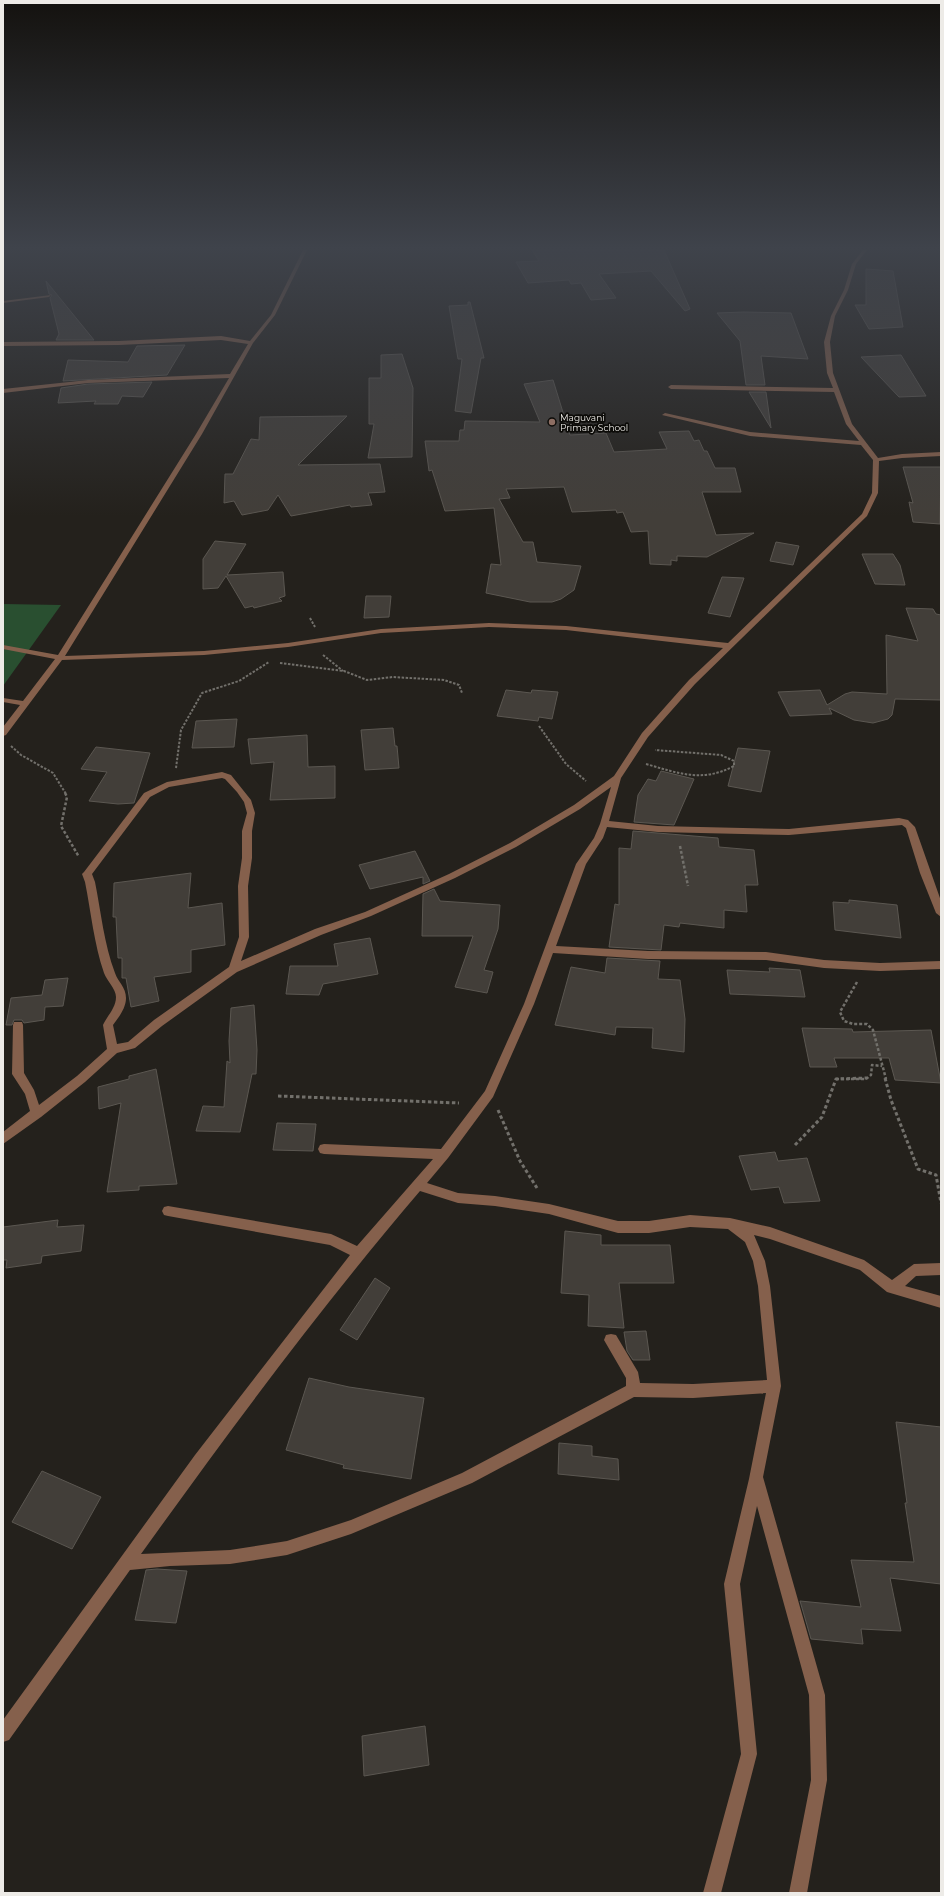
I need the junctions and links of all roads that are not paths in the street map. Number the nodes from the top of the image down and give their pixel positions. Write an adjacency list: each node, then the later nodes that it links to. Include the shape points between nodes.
1 (211, 338): 6 (street, via 119,343)
2 (224, 338): 5 (street)
3 (255, 338): 5 (street)
4 (829, 338): 9 (street, via 830,373)
5 (251, 343): 7 (street)
6 (3, 344)
7 (231, 376): 10 (street, via 121,379 40,385); 17 (street, via 199,434)
8 (672, 387): 9 (street)
9 (836, 390): 12 (street, via 849,424)
10 (3, 391)
11 (665, 415): 12 (street, via 750,434)
12 (863, 443): 14 (street)
13 (941, 454): 14 (street)
14 (876, 460): 15 (street, via 876,493 865,515)
15 (730, 646): 17 (street, via 566,628 489,625 381,631 288,646 197,653); 21 (street, via 666,709)
16 (3, 647): 17 (street)
17 (60, 658): 19 (street)
18 (3, 700): 19 (street)
19 (25, 704): 20 (street)
20 (3, 734)
21 (617, 778): 22 (street); 26 (street, via 546,827 452,876 368,914)
22 (604, 824): 23 (street, via 789,832 905,822 910,827); 24 (street, via 581,864)
23 (941, 913)
24 (549, 949): 25 (street, via 648,955 766,956 854,965); 32 (street, via 516,1036 489,1094)
25 (941, 965)
26 (233, 968): 28 (street, via 131,1045); 28 (street, via 244,937 243,886 247,831 251,813 248,802 228,777 222,775 167,784 148,795 87,874 104,957 121,998 119,1008 108,1025)
27 (18, 1025): 29 (street, via 18,1074 30,1093)
28 (113, 1050): 29 (street)
29 (37, 1114): 30 (street)
30 (3, 1138)
31 (324, 1149): 32 (street)
32 (444, 1154): 33 (street)
33 (418, 1185): 35 (street, via 458,1198 494,1200 549,1209 618,1227 649,1227 690,1220); 36 (street)
34 (168, 1211): 36 (street, via 331,1240)
35 (730, 1224): 38 (street, via 770,1233 864,1266); 41 (street, via 749,1238 758,1261 764,1286)
36 (359, 1254): 44 (street, via 200,1460)
37 (941, 1269): 38 (street, via 914,1270)
38 (892, 1288): 39 (street)
39 (941, 1302)
40 (611, 1340): 42 (street, via 633,1377)
41 (774, 1386): 42 (street); 43 (street)
42 (633, 1390): 44 (street, via 467,1478 352,1527 287,1548 230,1557)
43 (756, 1478): 46 (street, via 732,1584 749,1754); 47 (street, via 817,1695 819,1780)
44 (128, 1563): 45 (street)
45 (3, 1734)
46 (712, 1893)
47 (798, 1893)

